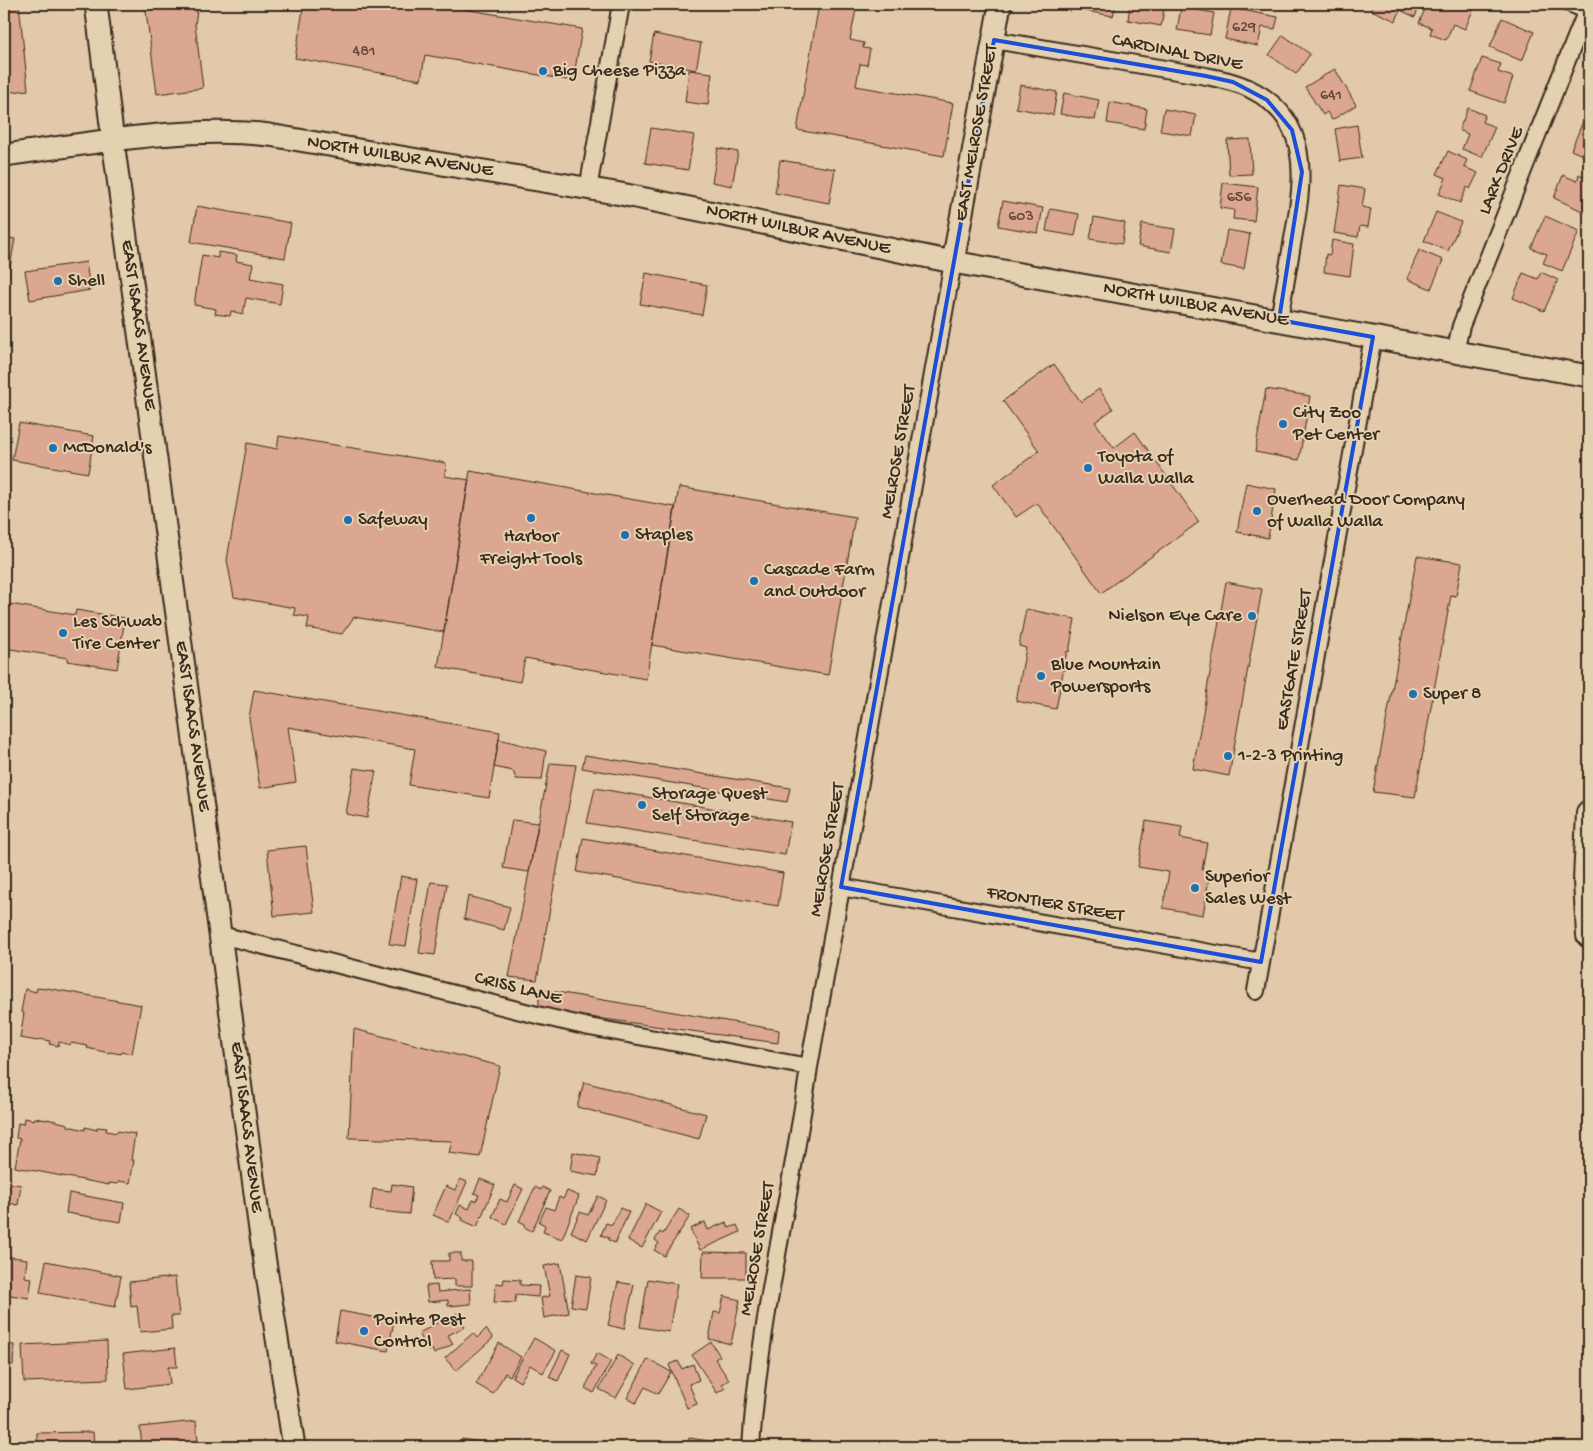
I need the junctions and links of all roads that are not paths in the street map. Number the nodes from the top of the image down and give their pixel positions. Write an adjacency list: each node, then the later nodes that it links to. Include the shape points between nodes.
1 (96, 4): 7 (main road, EAST ISAACS AVENUE)
2 (621, 4): 9 (street)
3 (1000, 4): 6 (main road, EAST MELROSE STREET)
4 (1571, 4): 5 (street)
5 (1588, 8): 13 (street, LARK DRIVE, via 1461,326)
6 (994, 40): 10 (main road, EAST MELROSE STREET); 11 (street, CARDINAL DRIVE, via 1233,82 1259,94 1280,113 1294,137 1302,172)
7 (113, 141): 8 (main road, NORTH WILBUR AVENUE); 9 (main road, NORTH WILBUR AVENUE, via 181,134 250,133); 17 (main road, EAST ISAACS AVENUE)
8 (4, 155)
9 (588, 189): 10 (main road, NORTH WILBUR AVENUE)
10 (953, 262): 11 (main road, NORTH WILBUR AVENUE); 16 (street, MELROSE STREET)
11 (1279, 320): 12 (main road, NORTH WILBUR AVENUE)
12 (1373, 337): 13 (main road, NORTH WILBUR AVENUE); 19 (street, EASTGATE STREET)
13 (1455, 352): 14 (main road, NORTH WILBUR AVENUE)
14 (1589, 376)
15 (1589, 813): 18 (highway, via 1586,881)
16 (842, 887): 19 (street, FRONTIER STREET); 21 (street, MELROSE STREET)
17 (221, 935): 21 (street, CRISS LANE, via 590,1027); 22 (main road, EAST ISAACS AVENUE, via 260,1230)
18 (1589, 935)
19 (1261, 962): 20 (street, EASTGATE STREET)
20 (1256, 991)
21 (808, 1067): 23 (street, MELROSE STREET, via 764,1333)
22 (294, 1447)
23 (751, 1447)

